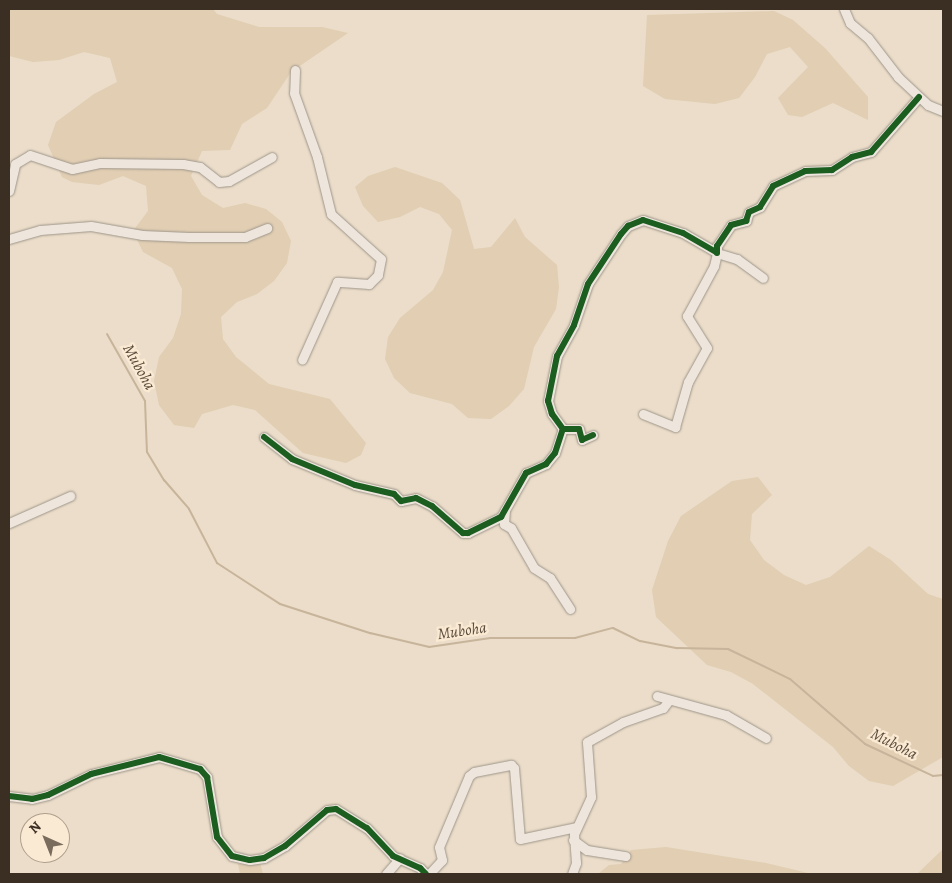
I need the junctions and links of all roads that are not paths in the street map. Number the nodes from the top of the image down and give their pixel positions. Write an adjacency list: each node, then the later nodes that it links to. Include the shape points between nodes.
1 (844, 9): 3 (street, via 850,23 868,38)
2 (294, 70): 11 (street, via 294,93 317,157 331,214 381,259 378,275 368,284 337,282)
3 (919, 97): 4 (street); 9 (street, via 871,152 852,157 832,170 806,171 773,186 760,207 749,212 746,221 731,225 717,246)
4 (943, 111)
5 (272, 158): 6 (street, via 229,181 219,182 200,167 183,164 100,163 72,169 30,155 15,164)
6 (9, 191)
7 (267, 228): 8 (street, via 245,237 189,237 142,235 91,226 40,230)
8 (9, 239)
9 (717, 253): 10 (street, via 737,259); 12 (street, via 714,266 687,316 707,348 688,382 675,427); 13 (street, via 683,233 643,220 628,226 620,234 588,284 574,325 556,356 548,401 552,414)
10 (763, 278)
11 (302, 360)
12 (643, 414)
13 (563, 429): 14 (street, via 578,429 582,440); 17 (street, via 555,453 546,464 526,473)
14 (593, 435)
15 (264, 436): 17 (street, via 292,459 355,485 394,494 401,501 416,498 432,506 463,533 500,517)
16 (70, 496): 18 (street)
17 (506, 505): 19 (street, via 504,524 511,528 534,568 550,578)
18 (9, 523)
19 (570, 610)
20 (656, 696): 21 (street)
21 (669, 700): 22 (street, via 726,715); 24 (street, via 663,708 623,722 587,742 591,797)
22 (766, 738)
23 (9, 796): 27 (street, via 32,799 48,796 91,774 159,756 200,769 207,777 217,837 232,856 250,860 264,858 285,846 327,810 336,808 367,828 393,856)
24 (576, 827): 25 (street); 29 (street, via 520,839 514,768 511,765 474,772 469,776 439,848 442,860)
25 (573, 840): 26 (street, via 587,850); 30 (street, via 576,863)
26 (626, 856)
27 (400, 858): 28 (street); 29 (street)
28 (386, 874)
29 (427, 874)
30 (572, 874)

